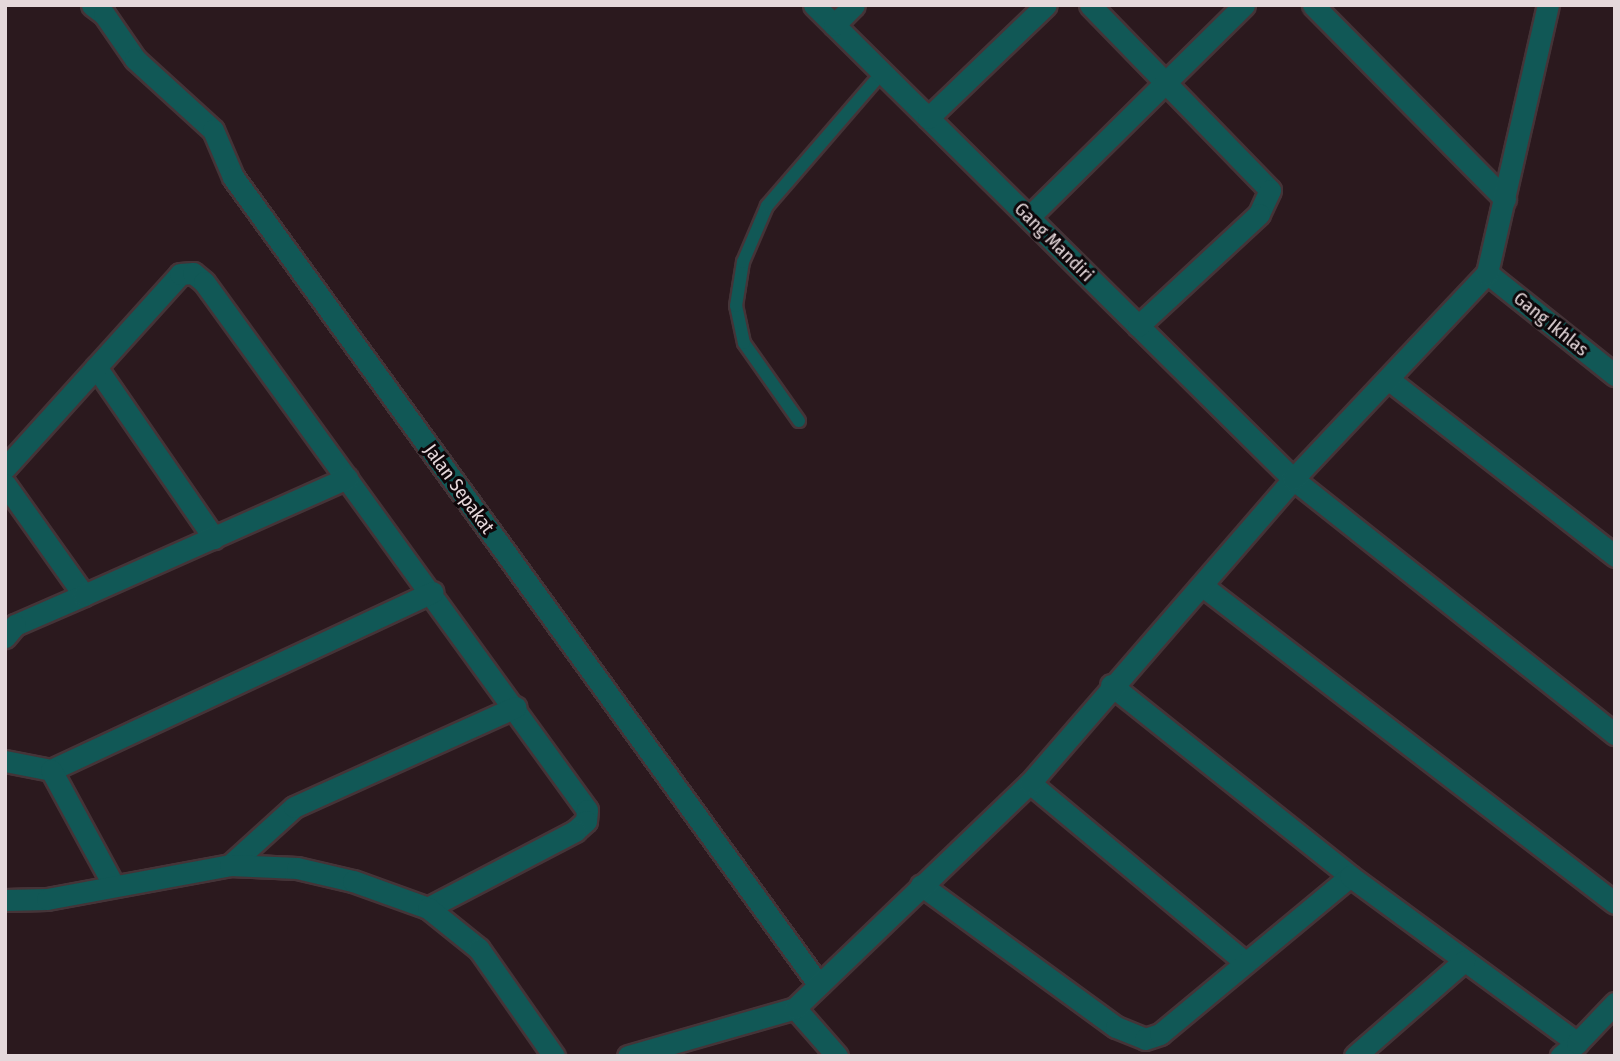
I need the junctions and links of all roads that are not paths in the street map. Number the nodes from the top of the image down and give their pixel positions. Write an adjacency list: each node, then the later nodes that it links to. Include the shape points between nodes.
1 (814, 5): 9 (street, Gang Mandiri)
2 (854, 5): 9 (street)
3 (1046, 5): 12 (street)
4 (1090, 5): 11 (street)
5 (1244, 5): 11 (street)
6 (1313, 5): 13 (street)
7 (1548, 5): 13 (street)
8 (103, 8): 46 (street, Jalan Sepakat, via 135,60 213,130 233,177)
9 (834, 25): 10 (street, Gang Mandiri)
10 (881, 74): 12 (street, Gang Mandiri); 20 (lane, via 767,206 743,262 736,306 744,342)
11 (1167, 82): 14 (street); 16 (street, via 1270,190 1259,214)
12 (928, 118): 14 (street, Gang Mandiri)
13 (1504, 199): 15 (street)
14 (1030, 217): 16 (street, Gang Mandiri)
15 (1487, 273): 18 (street, Gang Ikhlas); 19 (street)
16 (1138, 326): 23 (street, Gang Mandiri)
17 (96, 367): 21 (street); 22 (street, via 180,274 193,273); 25 (street)
18 (1615, 375)
19 (1388, 379): 23 (street); 26 (street)
20 (799, 421)
21 (5, 468)
22 (348, 478): 25 (street); 28 (street)
23 (1293, 479): 27 (street); 33 (street, Gang Mandiri)
24 (5, 484): 29 (street)
25 (214, 538): 29 (street)
26 (1615, 556)
27 (1204, 587): 31 (street); 42 (street)
28 (432, 592): 32 (street); 35 (street)
29 (84, 596): 30 (street, via 15,625)
30 (5, 636)
31 (1111, 685): 36 (street); 38 (street)
32 (515, 707): 37 (street, via 294,807); 43 (street, via 584,800 586,821)
33 (1615, 734)
34 (5, 761): 35 (street)
35 (51, 770): 40 (street)
36 (1030, 783): 39 (street); 44 (street)
37 (230, 865): 40 (street); 43 (street, via 297,868)
38 (1350, 876): 44 (street); 45 (street)
39 (921, 885): 44 (street, via 1133,1038 1160,1034); 46 (street)
40 (114, 886): 41 (street)
41 (5, 900)
42 (1615, 903)
43 (428, 908): 50 (street, via 479,949)
44 (1244, 961)
45 (1464, 961): 49 (street); 53 (street)
46 (819, 985): 48 (street)
47 (1615, 1003): 49 (street)
48 (795, 1008): 51 (street); 52 (street)
49 (1569, 1049)
50 (554, 1056)
51 (628, 1056)
52 (837, 1056)
53 (1355, 1056)

